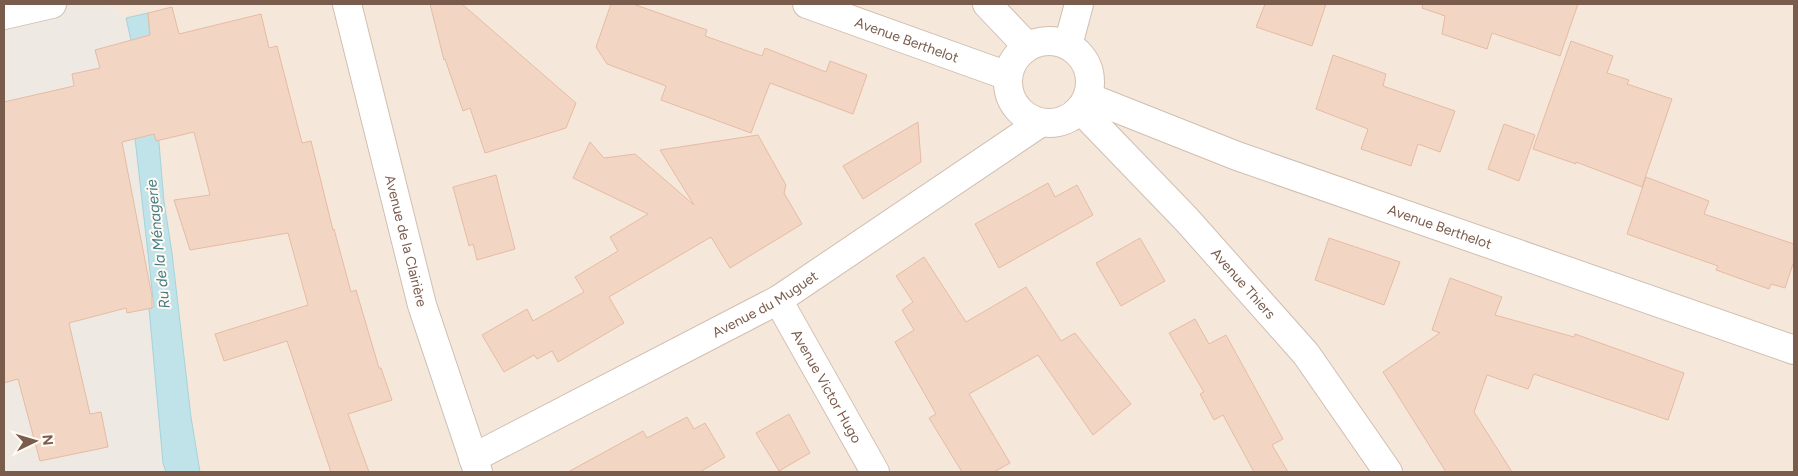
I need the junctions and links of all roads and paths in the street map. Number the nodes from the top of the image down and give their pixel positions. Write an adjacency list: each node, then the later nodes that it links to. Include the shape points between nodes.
1 (52, 4): 6 (street)
2 (347, 4): 14 (street, Avenue de la Clairière, via 422,305)
3 (806, 4): 9 (street, Avenue Berthelot)
4 (987, 4): 8 (street)
5 (1079, 4): 7 (street)
6 (4, 15)
7 (1068, 45): 8 (street, via 1045,41); 10 (street, via 1078,52 1090,73 1091,85)
8 (1027, 46): 9 (street, via 1016,56)
9 (1008, 76): 11 (street, via 1012,100 1028,118)
10 (1084, 103): 11 (street, via 1072,117 1062,122); 13 (street, Avenue Berthelot); 16 (street, Avenue Thiers, via 1306,354)
11 (1040, 123): 12 (street, Avenue du Muguet)
12 (778, 300): 14 (street, Avenue du Muguet); 15 (street, Avenue Victor Hugo)
13 (1794, 350)
14 (476, 465)
15 (875, 472)
16 (1388, 472)

